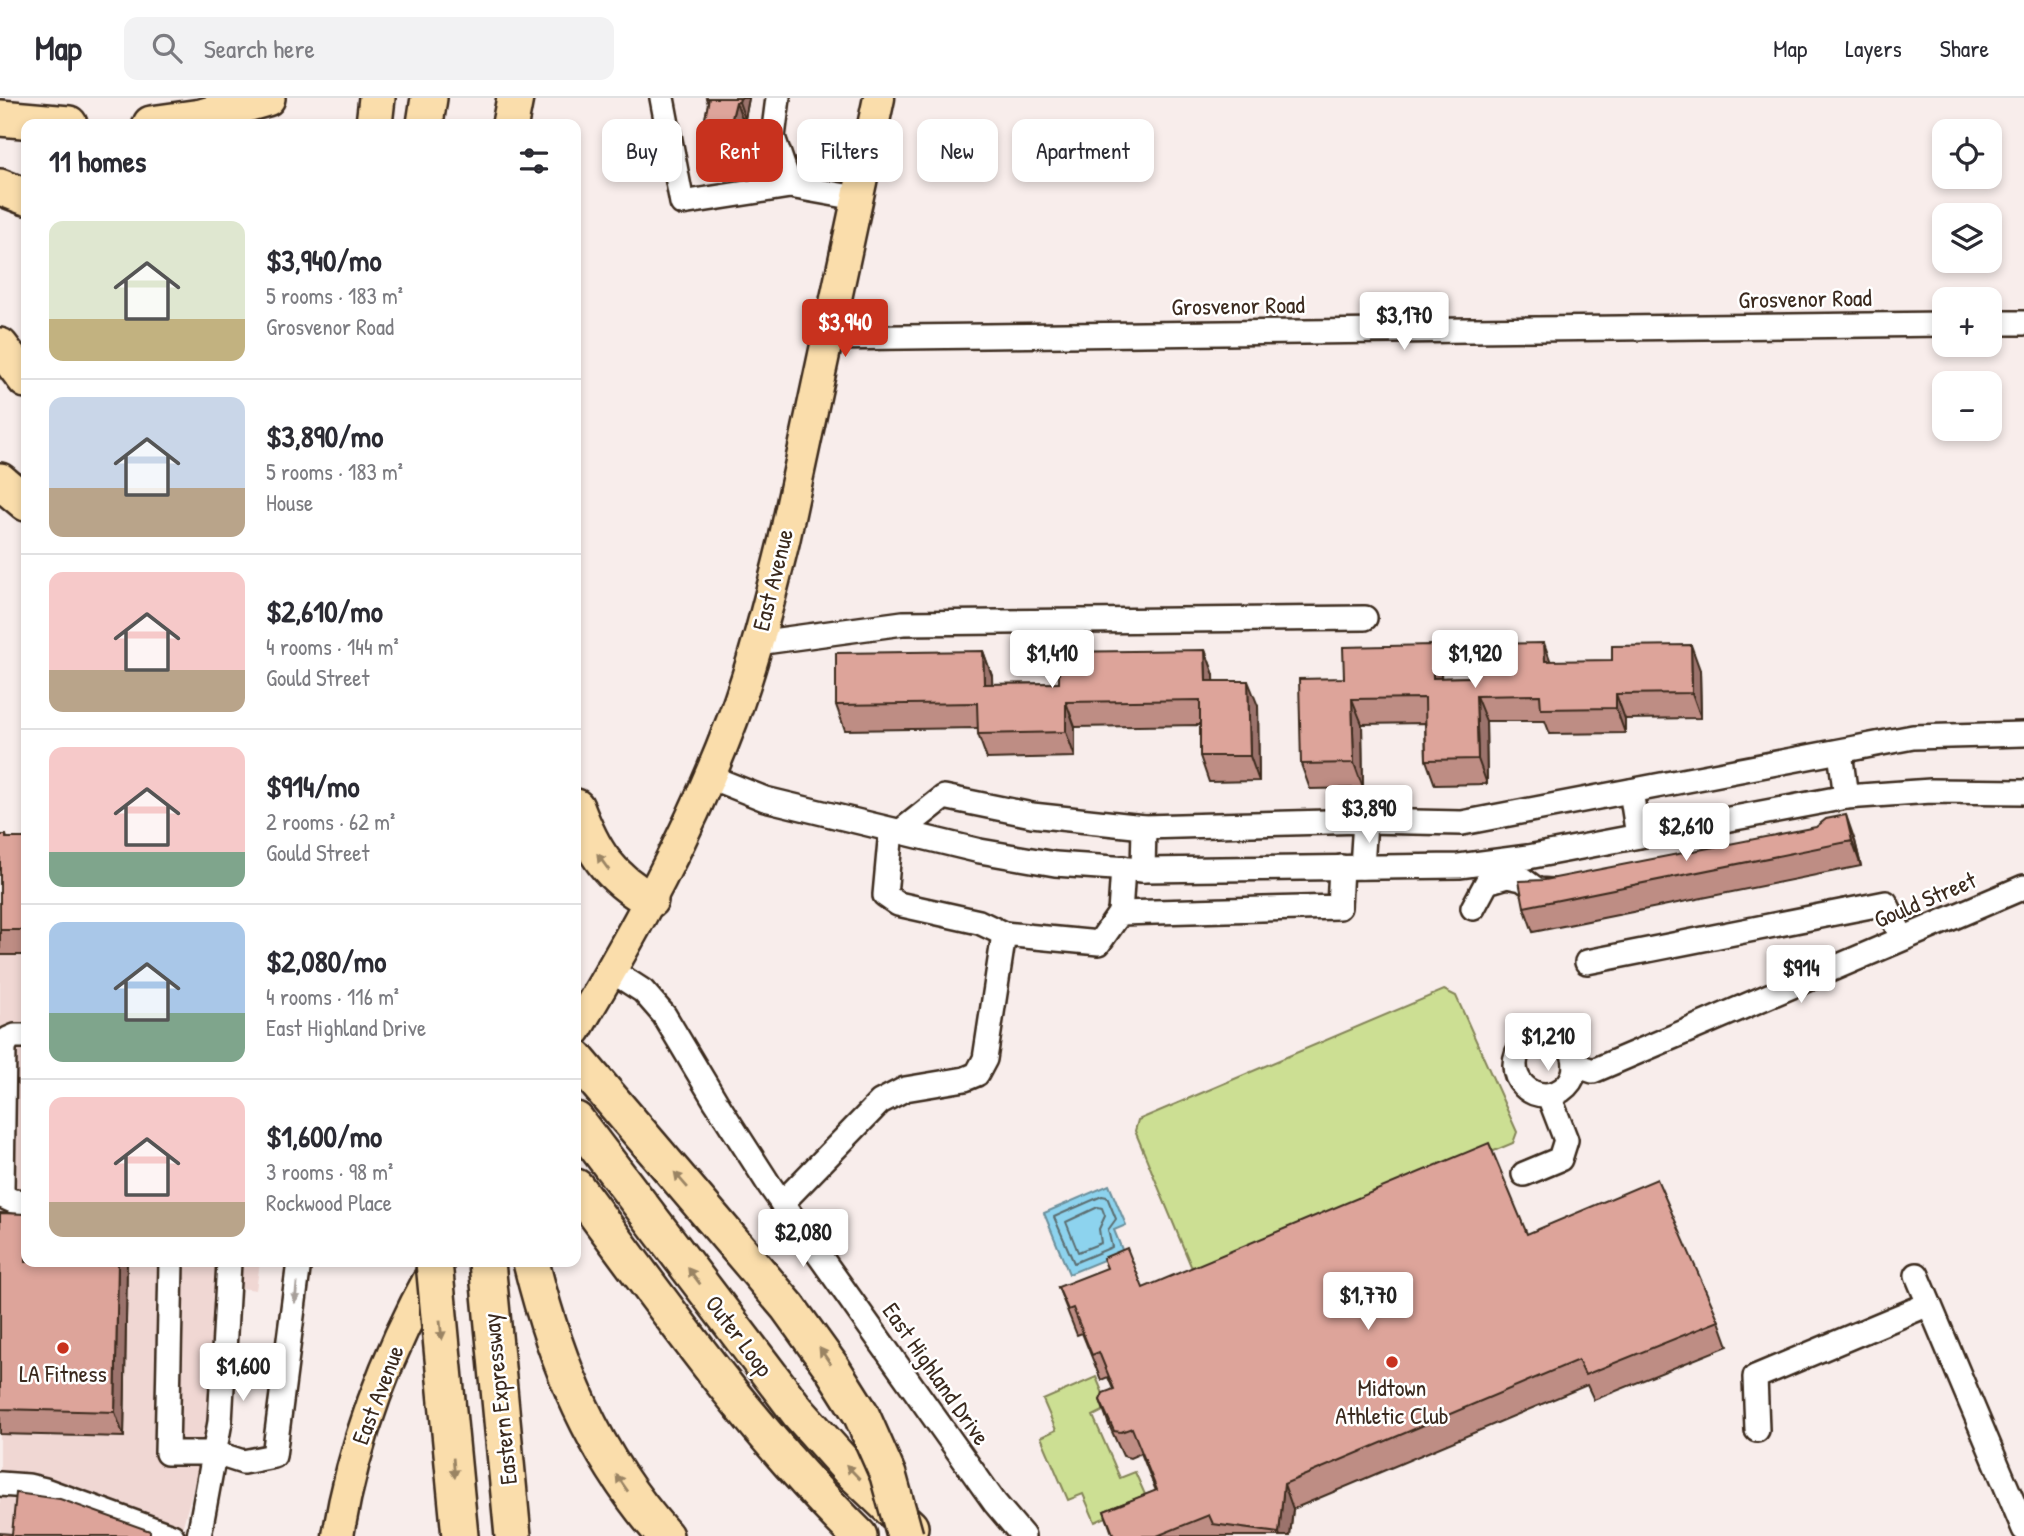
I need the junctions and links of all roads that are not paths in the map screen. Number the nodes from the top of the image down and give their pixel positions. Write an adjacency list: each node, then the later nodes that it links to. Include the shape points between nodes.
1 (151, 98): 10 (highway)
2 (267, 98): 11 (highway)
3 (377, 98): 12 (highway)
4 (429, 98): 13 (highway)
5 (515, 98): 14 (highway)
6 (662, 98): 16 (street, via 682,203)
7 (778, 98): 16 (street, via 772,137)
8 (879, 98): 19 (main road, East Avenue)
9 (0, 118): 15 (highway)
10 (141, 119)
11 (187, 119)
12 (374, 119)
13 (426, 119)
14 (511, 119)
15 (21, 120)
16 (790, 186): 19 (street)
17 (0, 187): 18 (highway)
18 (21, 195)
19 (857, 198): 23 (main road, East Avenue)
20 (2002, 323): 21 (street)
21 (2024, 323)
22 (1932, 324): 23 (street, Grosvenor Road)
23 (826, 338): 29 (main road, East Avenue)
24 (0, 346): 25 (highway)
25 (21, 373)
26 (0, 481): 27 (highway)
27 (21, 499)
28 (1365, 618): 29 (street, via 903,623)
29 (757, 643): 32 (main road, East Avenue)
30 (2024, 734): 31 (street, via 1913,737)
31 (1840, 752): 33 (street); 35 (street)
32 (710, 778): 39 (street, via 757,796); 46 (main road, East Avenue)
33 (1632, 791): 37 (street, via 1462,823); 40 (street)
34 (2024, 792): 35 (street, via 1931,791)
35 (1838, 806): 40 (street)
36 (581, 819): 46 (highway, one-way to 36, via 604,865)
37 (1365, 821): 38 (street); 41 (street)
38 (1144, 827): 39 (street, via 1032,815 944,797); 42 (street)
39 (896, 831): 42 (street, via 1017,858); 49 (street, via 885,895 898,904 979,922)
40 (1638, 836): 43 (street)
41 (1352, 867): 42 (street); 43 (street); 48 (street, via 1339,907)
42 (1133, 869): 48 (street)
43 (1505, 869): 44 (street, via 1545,892); 47 (street, via 1487,882)
44 (1577, 886)
45 (2024, 887): 50 (street, Gould Street)
46 (650, 900): 52 (main road, East Avenue)
47 (1473, 908)
48 (1120, 913): 49 (street, via 1099,943)
49 (1004, 934): 62 (street, via 985,1059 977,1074 905,1089 880,1102)
50 (1902, 938): 51 (street, via 1886,903); 56 (street, Gould Street, via 1593,1071)
51 (1587, 962)
52 (612, 971): 53 (main road, East Avenue); 62 (street, East Highland Drive, via 643,991 664,1015)
53 (582, 1020)
54 (21, 1036): 61 (street, via 8,1039 4,1048 2,1189 4,1197)
55 (581, 1064): 85 (highway, one-way to 55, bridge, via 888,1475 861,1414 832,1367 788,1307)
56 (1575, 1065): 57 (street, via 1570,1082); 57 (street, via 1569,1047 1553,1036 1525,1042 1515,1058 1517,1077 1530,1092)
57 (1549, 1096): 59 (street, via 1566,1140 1560,1159)
58 (581, 1127): 86 (highway, Outer Loop, one-way to 58, via 848,1468 798,1412)
59 (1524, 1174)
60 (581, 1194): 73 (highway, Outer Loop)
61 (21, 1202)
62 (782, 1203): 87 (street, East Highland Drive)
63 (581, 1233): 73 (highway)
64 (171, 1267): 75 (street, via 167,1453)
65 (229, 1267): 75 (street)
66 (299, 1267): 75 (street, one-way to 75, via 274,1456 243,1462)
67 (434, 1267): 80 (main road, East Avenue, via 379,1382 355,1455)
68 (436, 1267): 81 (highway, one-way to 81, bridge)
69 (487, 1267): 82 (highway, Eastern Expressway)
70 (1917, 1275): 72 (street)
71 (535, 1278): 83 (highway, one-way to 71, via 616,1474 589,1427 555,1348)
72 (1929, 1304): 74 (street, via 1755,1377); 77 (street)
73 (759, 1427): 84 (highway, Outer Loop)
74 (1757, 1430)
75 (215, 1453): 79 (street)
76 (5, 1484): 78 (street, via 45,1490)
77 (2024, 1529)
78 (173, 1536)
79 (199, 1536)
80 (338, 1536)
81 (460, 1536)
82 (513, 1536)
83 (665, 1536)
84 (859, 1536)
85 (905, 1536)
86 (920, 1536)
87 (1023, 1536)

